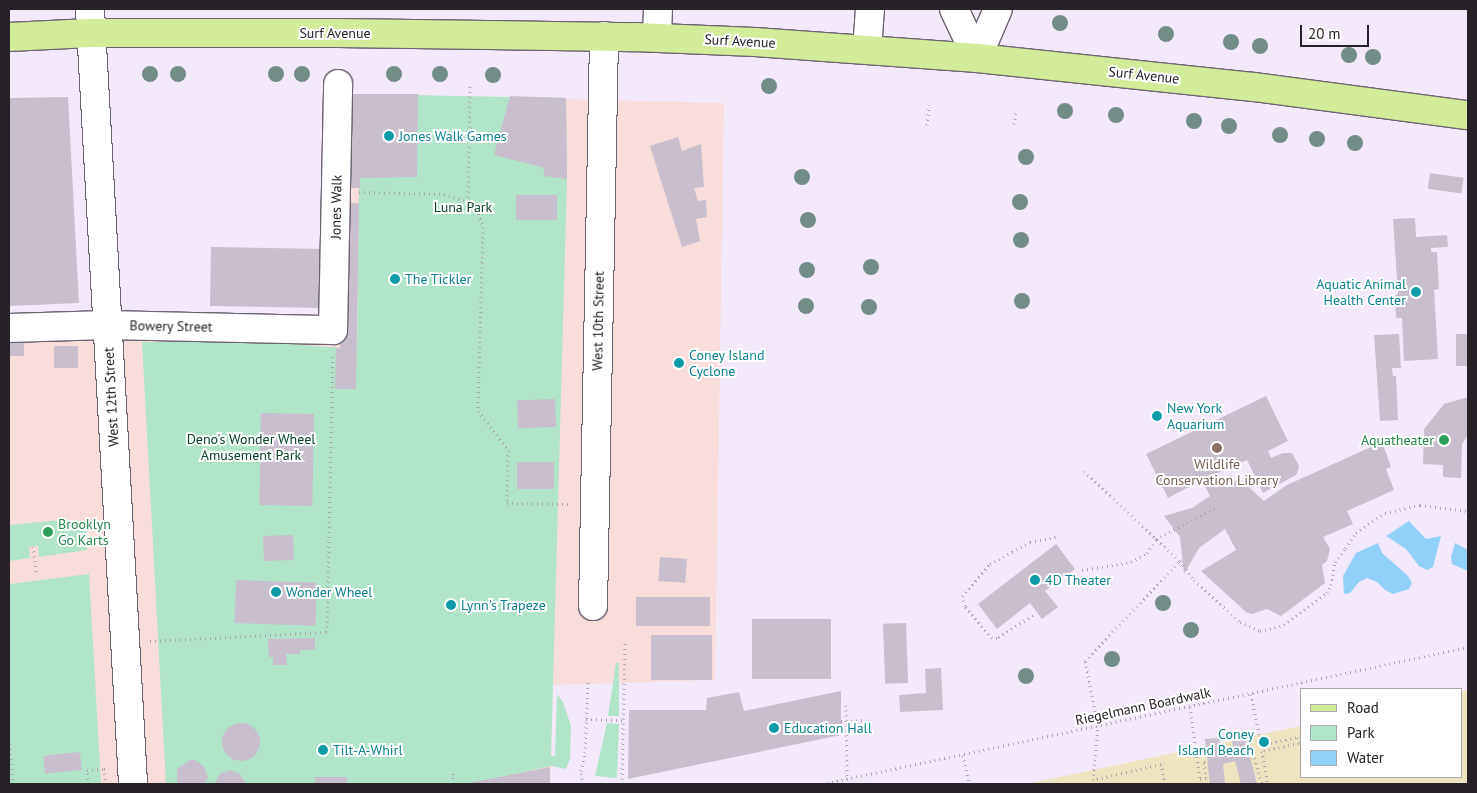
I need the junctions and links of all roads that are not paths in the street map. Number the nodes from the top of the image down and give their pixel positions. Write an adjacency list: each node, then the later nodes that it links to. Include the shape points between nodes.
1 (658, 9): 8 (street)
2 (870, 9): 9 (street)
3 (954, 9): 10 (street)
4 (998, 9): 10 (street)
5 (90, 21): 6 (main road, Surf Avenue); 7 (main road, Surf Avenue); 13 (street, West 12th Street)
6 (604, 36): 8 (main road, Surf Avenue); 16 (street, West 10th Street)
7 (9, 37)
8 (657, 37): 9 (main road, Surf Avenue)
9 (867, 49): 10 (main road, Surf Avenue)
10 (977, 58): 12 (main road, Surf Avenue, via 1254,87)
11 (338, 84): 15 (street, Jones Walk)
12 (1468, 115)
13 (107, 325): 14 (street, Bowery Street); 15 (street, Bowery Street); 17 (street, West 12th Street)
14 (9, 328)
15 (333, 330)
16 (592, 606)
17 (132, 773)

